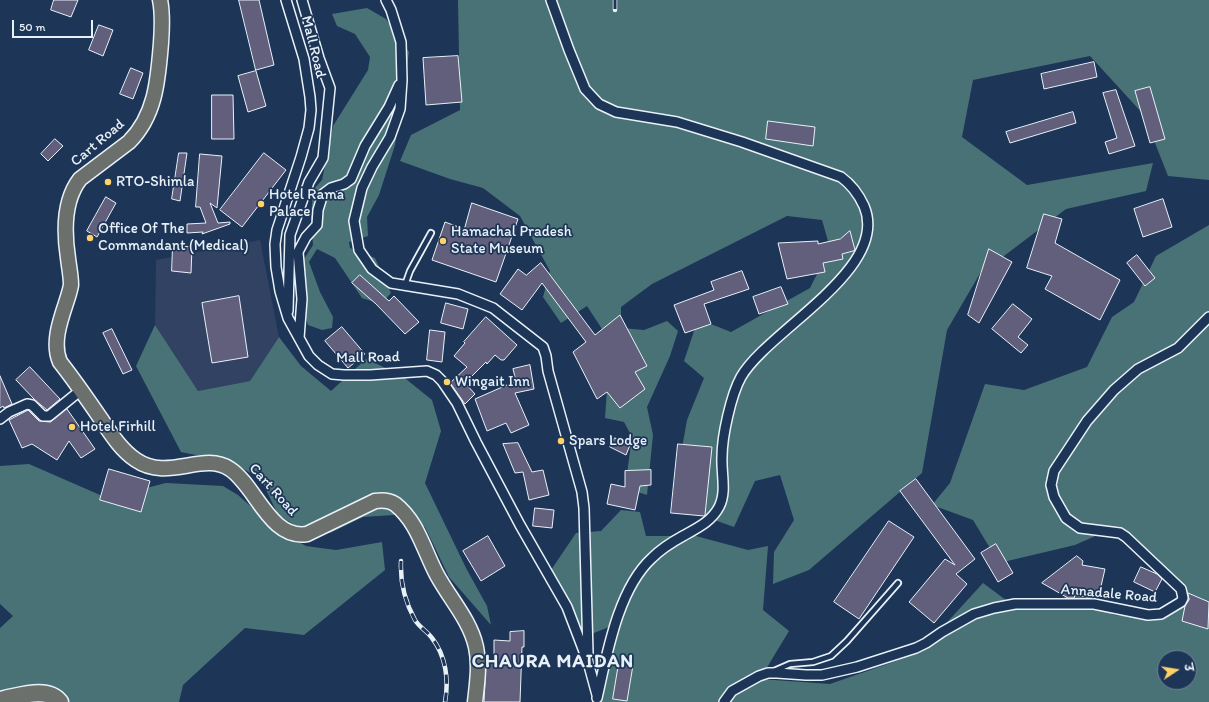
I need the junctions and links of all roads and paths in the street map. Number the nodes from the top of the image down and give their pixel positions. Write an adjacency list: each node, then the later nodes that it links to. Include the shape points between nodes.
1 (160, 0): 12 (main road, Cart Road, via 162,17 157,85 150,109 130,142 77,183 71,194 66,215 71,287 57,338 57,352 60,362)
2 (286, 0): 10 (street, Mall Road, via 304,59 311,110 309,128 275,244 279,285)
3 (302, 0): 10 (street, via 330,88 323,158 309,182 290,235)
4 (386, 0): 6 (street, via 392,10 401,42)
5 (551, 0): 17 (street, via 582,83 599,104 616,112 677,122 841,177 852,185 860,197 866,209 868,223 859,256 848,271 754,359 744,373 736,391 723,442 720,505 707,521 652,558 630,587 608,649)
6 (402, 80): 8 (street, via 400,109 390,137 362,188 354,221 359,250 372,269 391,283); 11 (street, via 365,146 351,179 323,194 317,225 306,237 298,252 302,299)
7 (431, 233): 8 (lane, via 410,271)
8 (405, 286): 15 (street, via 458,294 494,308 544,349 582,492)
9 (1209, 317): 16 (street, Annadale Road, via 1178,348 1138,369 1114,390 1067,450 1054,471 1051,485 1054,497 1066,518 1080,528 1126,536 1181,589 1181,602 1165,613 1156,615 1094,604 1008,605 974,614 916,648 857,667 822,675)
10 (288, 318): 11 (street, Mall Road)
11 (299, 338): 15 (street, Mall Road, via 309,356 332,374 370,375 427,371 442,381 457,403 520,525 568,607)
12 (81, 390): 13 (street, via 48,416 43,416 32,405 27,404); 20 (main road, Cart Road, via 122,447 136,460 154,468 167,469 205,464 222,465 233,471 273,520 293,534 302,535 317,530 375,502 383,500 395,504 410,520 419,535 437,575 473,636 478,660)
13 (0, 419)
14 (898, 583): 16 (lane, via 847,641 830,656 813,662 790,664)
15 (588, 662): 17 (street, Mall Road)
16 (768, 673): 21 (street, Annadale Road, via 732,691)
17 (598, 700)
18 (0, 701): 19 (highway, via 47,694)
19 (60, 702)
20 (475, 702)
21 (724, 702)

